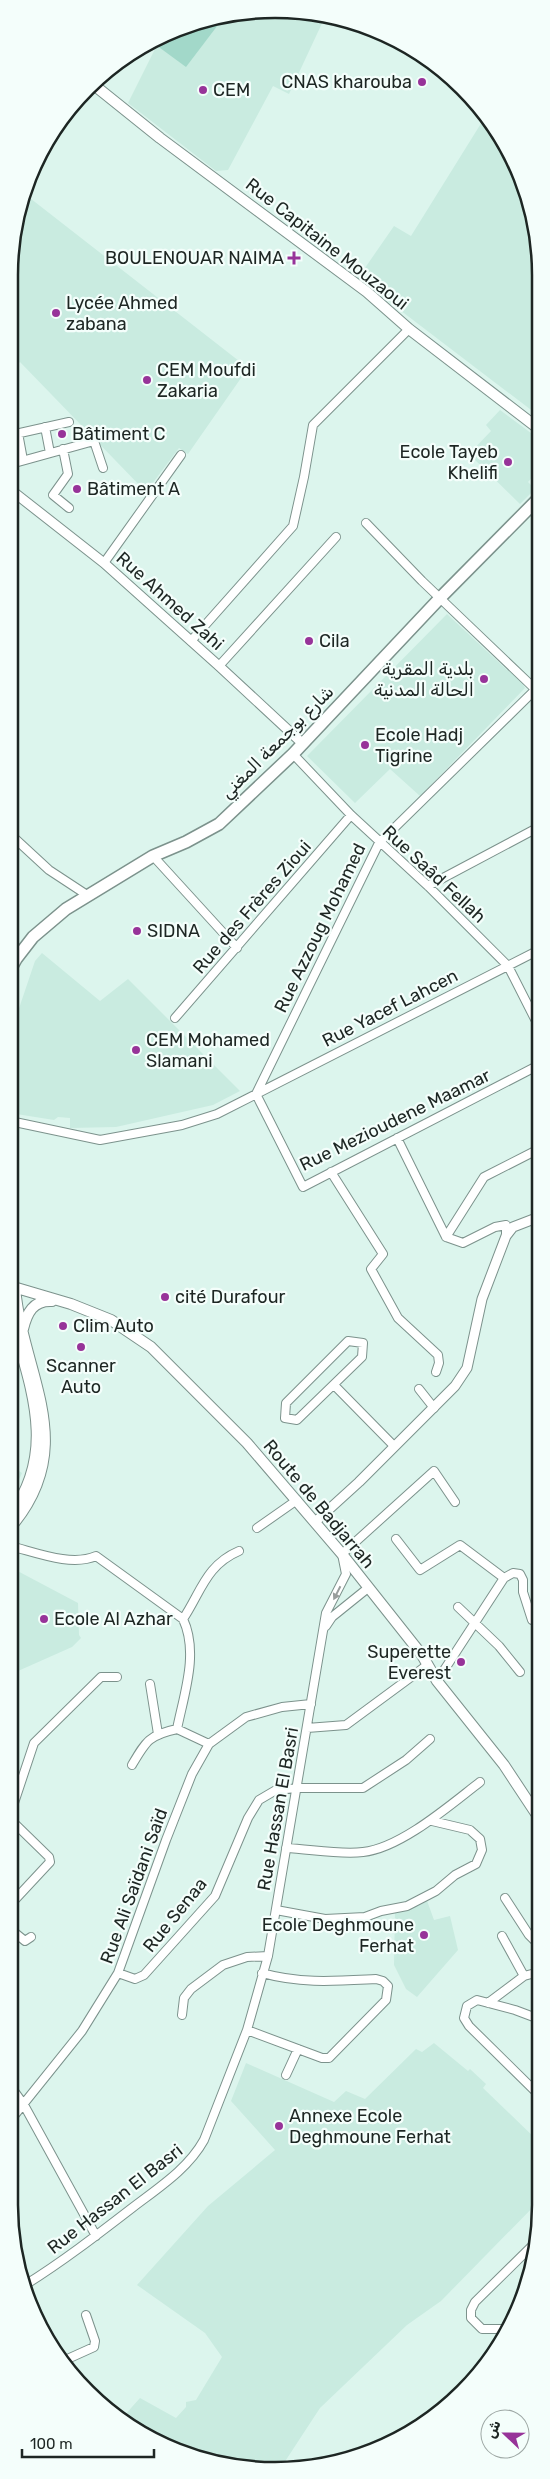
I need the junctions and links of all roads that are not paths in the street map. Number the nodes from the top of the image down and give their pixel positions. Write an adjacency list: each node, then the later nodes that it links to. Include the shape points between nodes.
1 (98, 88): 2 (main road, Rue Capitaine Mouzaoui, via 367,292)
2 (409, 329): 4 (main road, Rue Capitaine Mouzaoui); 21 (street, via 313,425 293,526)
3 (68, 422): 5 (street)
4 (532, 425)
5 (45, 427): 6 (street); 9 (street)
6 (18, 433)
7 (18, 446): 11 (street)
8 (63, 450): 9 (street); 13 (street, via 94,441); 16 (street, via 68,474 53,495)
9 (50, 453): 11 (street)
10 (180, 455): 19 (street)
11 (23, 460): 12 (street)
12 (18, 462)
13 (103, 468)
14 (18, 495): 19 (street, Rue Ahmed Zahi)
15 (532, 505): 20 (main road, شارع بوجمعة المغني)
16 (69, 508)
17 (366, 523): 20 (street)
18 (336, 537): 22 (street)
19 (104, 563): 21 (street, Rue Ahmed Zahi)
20 (441, 596): 23 (street); 25 (main road, شارع بوجمعة المغني)
21 (191, 641): 22 (street, Rue Ahmed Zahi)
22 (219, 666): 25 (street, Rue Ahmed Zahi)
23 (532, 682)
24 (532, 692): 30 (street, Rue Azzoug Mohamed)
25 (302, 743): 26 (main road, شارع بوجمعة المغني)
26 (293, 754): 27 (street, Rue Saâd Fellah); 31 (main road, شارع بوجمعة المغني, via 219,824)
27 (351, 815): 30 (street, Rue Saâd Fellah); 34 (street, Rue des Frères Zioui)
28 (532, 831): 32 (street)
29 (18, 841): 33 (street, via 49,870)
30 (379, 843): 32 (street, Rue Saâd Fellah); 41 (street, Rue Azzoug Mohamed)
31 (153, 856): 33 (main road, شارع بوجمعة المغني); 34 (street)
32 (428, 886): 37 (street, Rue Saâd Fellah)
33 (87, 895): 36 (main road, شارع بوجمعة المغني, via 33,937)
34 (237, 948): 39 (street, Rue des Frères Zioui)
35 (532, 954): 37 (street, Rue Yacef Lahcen)
36 (18, 956)
37 (508, 966): 38 (street, Rue Saâd Fellah); 41 (street, Rue Yacef Lahcen)
38 (532, 1013)
39 (175, 1018)
40 (532, 1069): 43 (street, Rue Mezioudene Maamar)
41 (256, 1094): 42 (street, Rue Yacef Lahcen, via 218,1114 182,1125 100,1140); 45 (street, Rue Mezioudene Maamar, via 303,1186)
42 (18, 1124)
43 (397, 1138): 45 (street, Rue Mezioudene Maamar); 48 (street)
44 (532, 1152): 48 (street, via 484,1177)
45 (331, 1172): 54 (street, via 383,1254 372,1269 398,1318 438,1354)
46 (532, 1220): 47 (street, via 513,1227)
47 (506, 1236): 48 (street, via 506,1225 463,1243); 57 (street, via 482,1299 467,1368)
48 (446, 1237)
49 (18, 1289): 50 (main road, Route de Badjarrah)
50 (62, 1301): 52 (main road, via 46,1300 35,1304 27,1315); 59 (main road, Route de Badjarrah, via 111,1320 151,1347)
51 (18, 1310): 52 (main road)
52 (23, 1330): 62 (main road, via 45,1415 45,1451 35,1488)
53 (18, 1343): 60 (main road, via 38,1431 34,1466)
54 (436, 1372)
55 (335, 1386): 55 (street, via 362,1358 363,1343 348,1341 286,1403 285,1418 296,1420); 58 (street)
56 (419, 1389): 57 (street)
57 (434, 1408): 58 (street)
58 (394, 1446): 63 (street)
59 (297, 1500): 63 (main road, Route de Badjarrah); 64 (street)
60 (18, 1502)
61 (455, 1502): 68 (street, via 434,1471)
62 (18, 1518)
63 (315, 1522): 68 (main road, Route de Badjarrah)
64 (258, 1528)
65 (396, 1539): 69 (street, via 420,1570 460,1545)
66 (18, 1548): 72 (street, via 68,1559 86,1560 96,1556)
67 (239, 1551): 72 (street, via 223,1558 208,1576)
68 (342, 1554): 70 (main road, Route de Badjarrah); 75 (street, Rue Hassan El Basri, one-way to 75, via 346,1574 326,1613)
69 (504, 1578): 73 (street, via 513,1573 520,1574); 74 (street)
70 (368, 1588): 75 (street, Rue Hassan El Basri, via 332,1617); 76 (main road, Route de Badjarrah, via 422,1656)
71 (458, 1607): 74 (street)
72 (183, 1619): 83 (street, via 190,1633 191,1656)
73 (532, 1620)
74 (475, 1622): 77 (street); 79 (street)
75 (324, 1630): 81 (street, Rue Hassan El Basri)
76 (426, 1666): 79 (main road, Route de Badjarrah); 82 (street, via 346,1725)
77 (520, 1672)
78 (117, 1677): 90 (street, via 101,1677 34,1743)
79 (437, 1681): 91 (main road, Route de Badjarrah, via 504,1765)
80 (150, 1684): 84 (street)
81 (311, 1704): 82 (street, Rue Hassan El Basri); 86 (street, Rue Ali Saïdani Saïd, via 282,1706 246,1717)
82 (307, 1728): 89 (street, Rue Hassan El Basri)
83 (177, 1729): 84 (street); 86 (street)
84 (158, 1734): 87 (street, via 145,1742)
85 (430, 1739): 89 (street, Rue Senaa, via 400,1765 363,1788)
86 (209, 1744): 104 (street, Rue Ali Saïdani Saïd, via 182,1799)
87 (132, 1765)
88 (480, 1782): 92 (street)
89 (296, 1788): 94 (street, Rue Hassan El Basri); 104 (street, Rue Senaa, via 276,1790 259,1800 215,1896 144,1975 135,1979)
90 (18, 1792)
91 (532, 1807)
92 (432, 1821): 94 (street, via 384,1846 362,1852); 97 (street, via 470,1830 480,1839 482,1850 476,1864 455,1875 436,1891 407,1906 365,1916 325,1919)
93 (18, 1828): 95 (street, via 49,1857 50,1862)
94 (286, 1848): 97 (street, Rue Hassan El Basri)
95 (18, 1896)
96 (505, 1898): 101 (street)
97 (276, 1910): 102 (street, Rue Hassan El Basri)
98 (18, 1935): 99 (street, via 25,1941)
99 (31, 1936)
100 (502, 1936): 106 (street)
101 (532, 1938)
102 (268, 1956): 103 (street, Rue Hassan El Basri); 108 (street, via 234,1960 212,1973 184,1998)
103 (262, 1973): 110 (street, Rue Hassan El Basri); 111 (street, via 286,1980 314,1982 376,1979 388,1986 386,2000 338,2052 322,2058)
104 (118, 1974): 115 (street, Rue Ali Saïdani Saïd, via 82,2031)
105 (532, 1974): 106 (street)
106 (524, 1976): 107 (street)
107 (488, 2003): 109 (street); 113 (street, via 477,2000 467,2006 464,2018 468,2026)
108 (182, 2016)
109 (532, 2018)
110 (247, 2030): 111 (street); 117 (street, Rue Hassan El Basri, via 210,2129 194,2156)
111 (298, 2049): 112 (street)
112 (286, 2075)
113 (532, 2088)
114 (18, 2096): 115 (street)
115 (24, 2104): 116 (street, Rue Ali Saïdani Saïd); 117 (street)
116 (18, 2111)
117 (96, 2236): 119 (street, Rue Hassan El Basri)
118 (529, 2249): 121 (street, via 475,2302 471,2310 471,2318 482,2329)
119 (29, 2282)
120 (86, 2315): 122 (street, via 94,2348)
121 (500, 2330)
122 (69, 2358)

